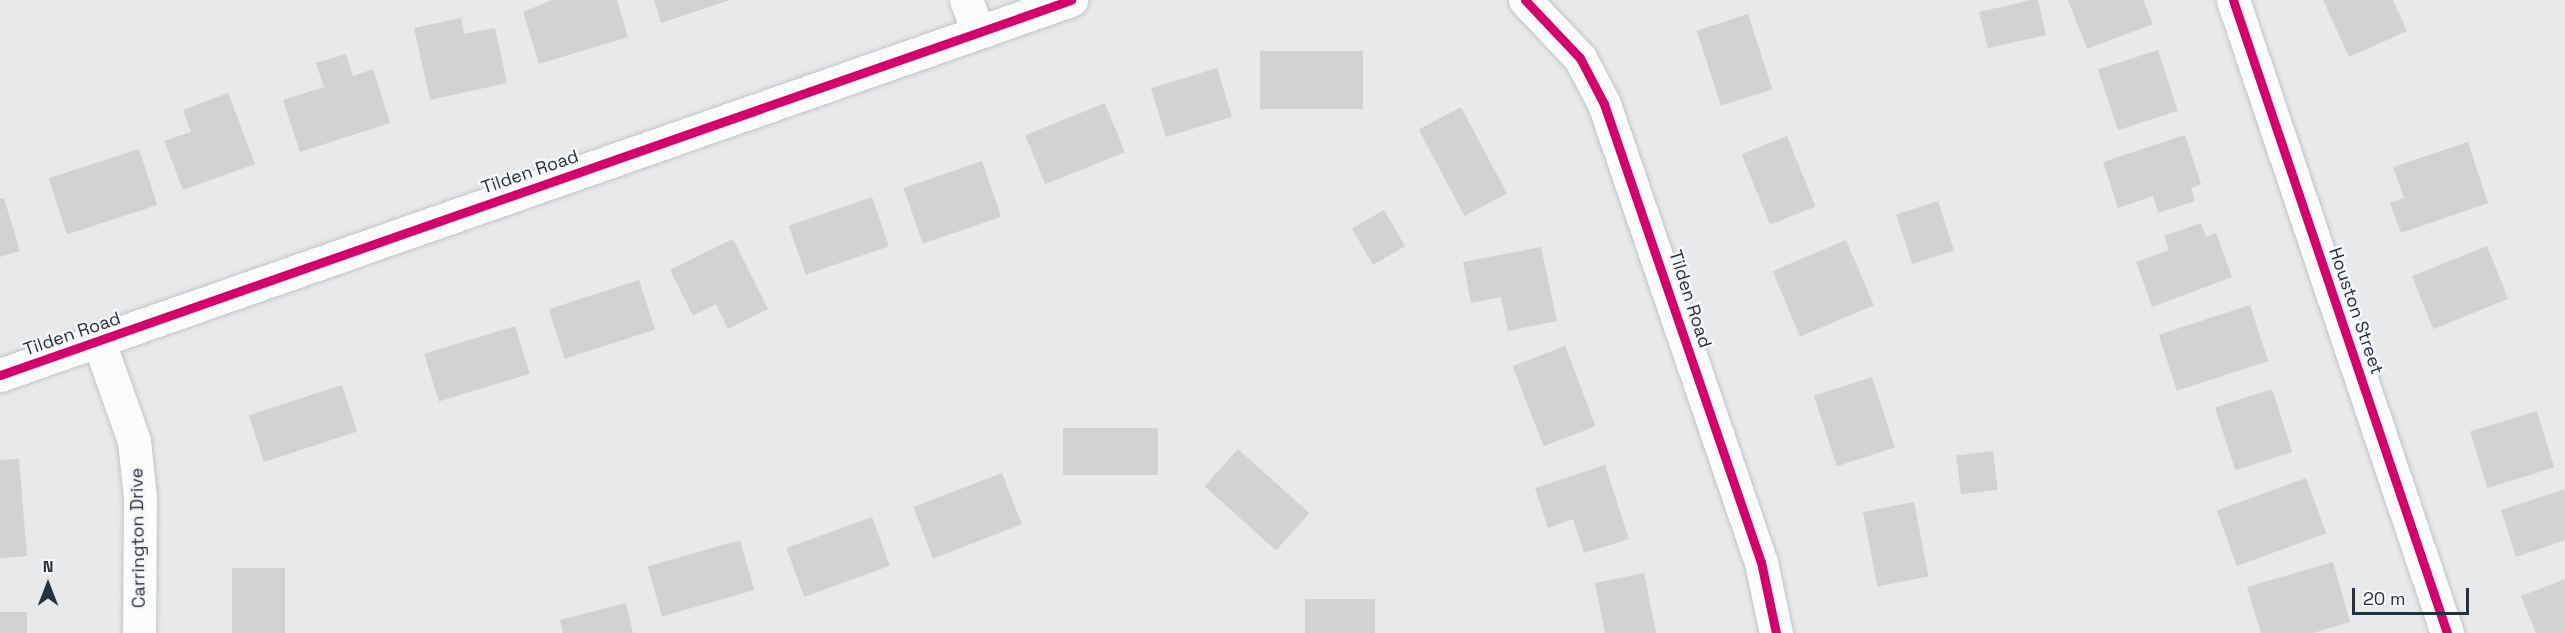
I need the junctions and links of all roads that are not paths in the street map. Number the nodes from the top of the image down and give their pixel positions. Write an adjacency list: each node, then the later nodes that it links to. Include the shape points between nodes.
1 (966, 0): 5 (street)
2 (1071, 0): 5 (street, Tilden Road)
3 (1525, 0): 9 (street, Tilden Road, via 1580,58 1604,104 1761,562)
4 (2233, 0): 10 (street, Houston Street)
5 (978, 32): 6 (street, Tilden Road)
6 (99, 342): 7 (street, Tilden Road); 8 (street, Carrington Drive, via 134,441 140,497)
7 (0, 375)
8 (139, 633)
9 (1776, 633)
10 (2447, 633)

